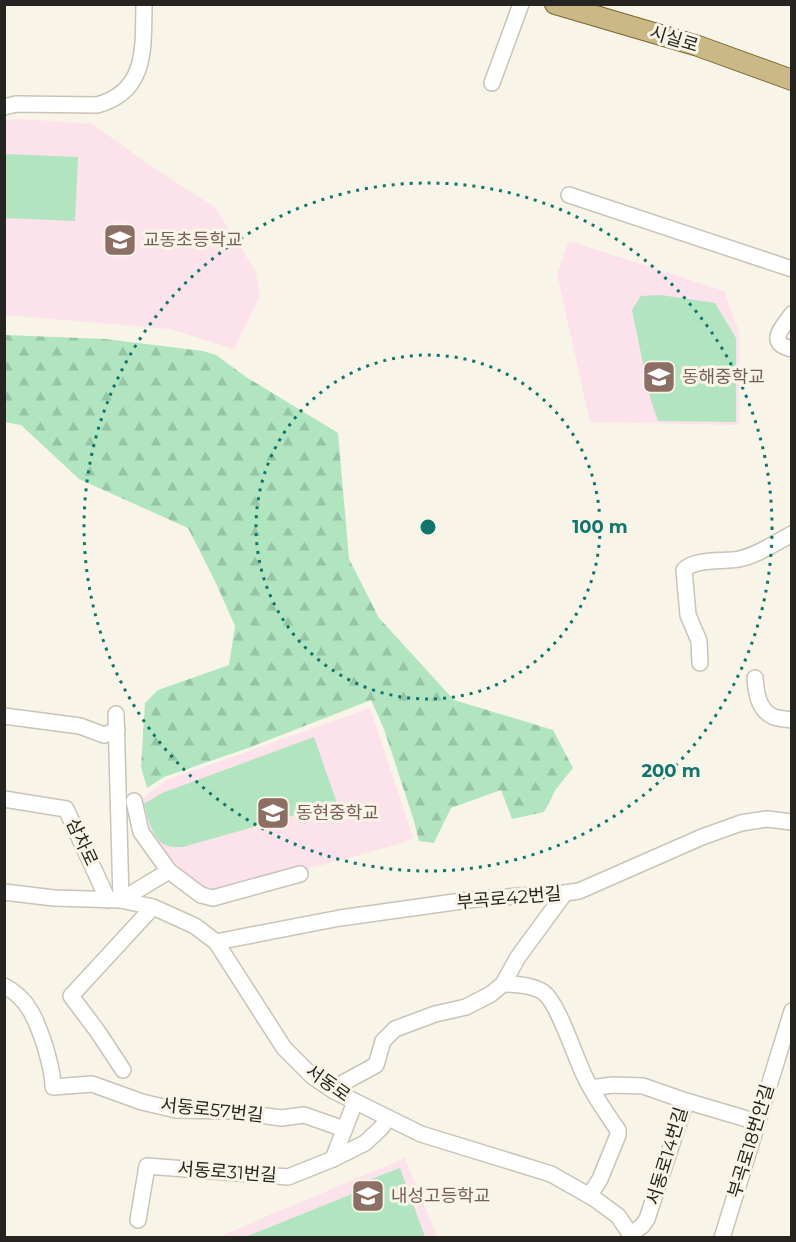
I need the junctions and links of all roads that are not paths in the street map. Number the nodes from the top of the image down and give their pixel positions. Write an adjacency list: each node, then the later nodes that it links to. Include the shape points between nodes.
1 (144, 4): 6 (street, via 141,64 128,87 117,96 97,105)
2 (521, 4): 5 (street)
3 (555, 4): 4 (main road, 시실로, via 698,46)
4 (792, 80)
5 (492, 83)
6 (4, 107)
7 (569, 195): 8 (street)
8 (792, 269)
9 (792, 314): 10 (street, via 778,334 778,343)
10 (792, 349)
11 (792, 534): 12 (street, via 748,557 691,564 684,570 688,615 699,641)
12 (700, 663)
13 (754, 678): 15 (street, via 765,710 772,717)
14 (4, 716): 23 (street, via 80,726 104,735 116,722)
15 (792, 720)
16 (4, 799): 23 (street, 삼차로, via 66,809)
17 (134, 801): 19 (street, via 141,832)
18 (792, 822): 22 (street, 부곡로42번길, via 767,819 741,823)
19 (169, 871): 20 (street, via 201,895 213,898); 23 (street)
20 (300, 874)
21 (4, 892): 23 (street, 서동로)
22 (565, 894): 25 (street, 부곡로42번길, via 465,900 340,918); 26 (street)
23 (114, 900): 24 (street, 서동로)
24 (153, 907): 25 (street, 서동로, via 195,926); 29 (street, via 71,996)
25 (216, 942): 31 (street, 서동로, via 284,1047 312,1076)
26 (503, 984): 30 (street, via 518,984 549,998); 31 (street, via 466,1007 395,1029 383,1041 376,1065)
27 (4, 986): 36 (street, 서동로57번길, via 30,1007 37,1020 53,1073 53,1087 92,1084 176,1110 231,1111 281,1118 304,1115)
28 (792, 1011): 35 (street, 부곡로18번안길)
29 (123, 1070)
30 (591, 1088): 32 (street, 서동로14번길, via 643,1086); 38 (street, via 618,1135)
31 (334, 1091): 33 (street, 서동로)
32 (686, 1101): 35 (street); 40 (street, 서동로14번길, via 647,1219)
33 (355, 1102): 34 (street, 서동로); 36 (street)
34 (388, 1118): 37 (street, via 365,1143); 38 (street, 서동로, via 421,1134 551,1174)
35 (757, 1122): 41 (street, 부곡로18번안길)
36 (344, 1130): 37 (street)
37 (333, 1159): 39 (street, 서동로31번길, via 288,1177 147,1166)
38 (590, 1195): 40 (street, 서동로, via 618,1216)
39 (138, 1220)
40 (632, 1236)
41 (722, 1238)

